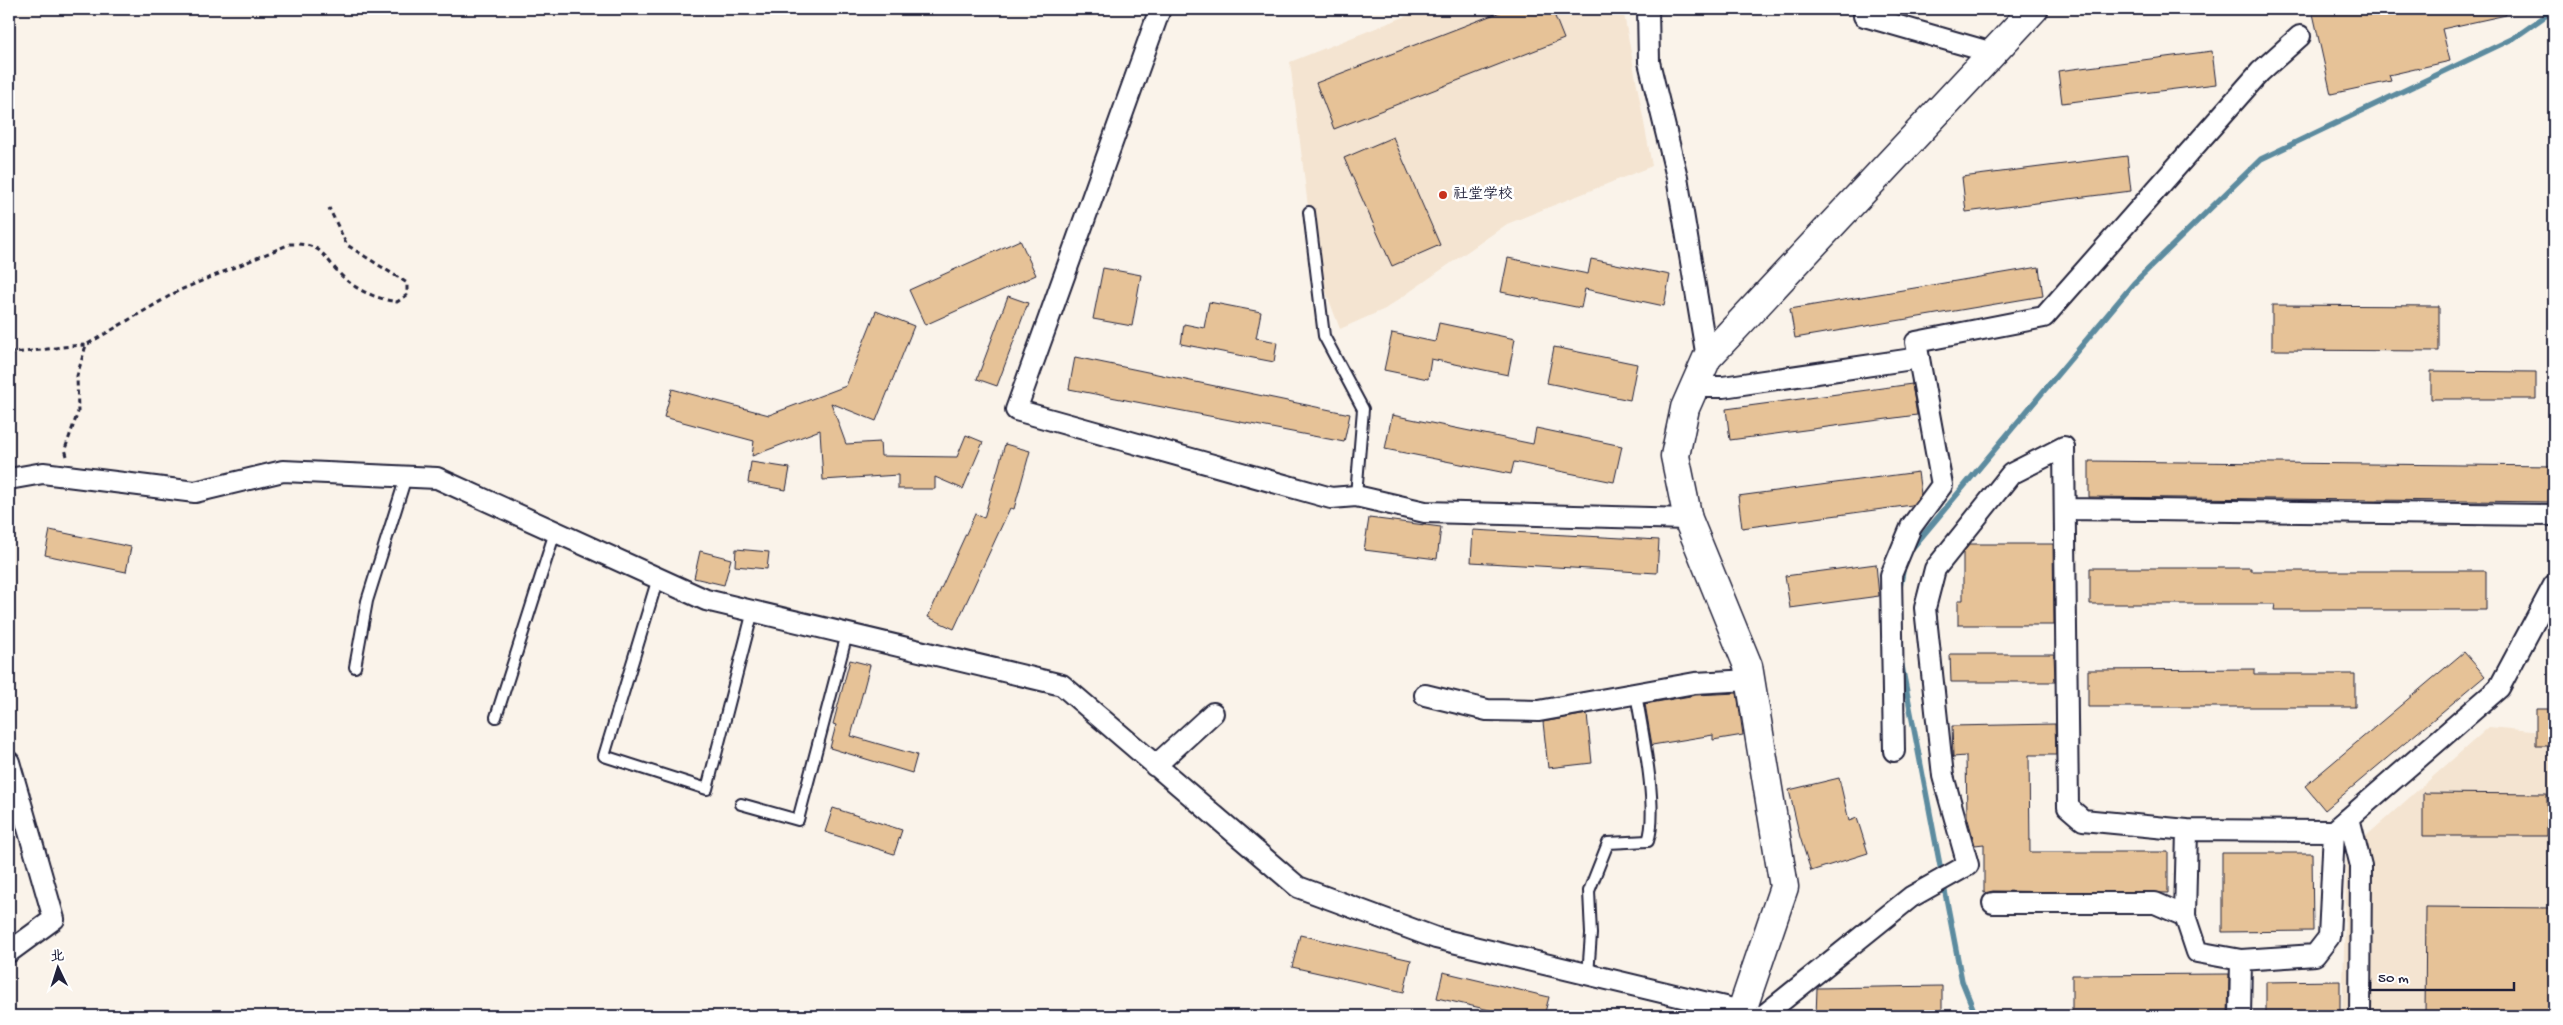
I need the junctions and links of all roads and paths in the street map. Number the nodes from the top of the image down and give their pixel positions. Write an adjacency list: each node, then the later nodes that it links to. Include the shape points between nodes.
1 (1160, 9): 17 (street, via 1016,410 1331,498)
2 (1648, 9): 11 (street, via 1649,62 1677,178)
3 (2034, 9): 6 (street)
4 (1864, 16): 6 (street)
5 (2300, 36): 12 (street, via 2260,72 2044,317 1916,342)
6 (1993, 53): 11 (street)
7 (329, 208): 9 (path, via 347,244 407,283 407,296 397,302 360,290 344,278 323,253 308,243 290,244 178,291)
8 (1309, 212): 17 (lane, via 1324,336 1363,408)
9 (86, 345): 10 (path); 15 (path, via 77,376 78,412 64,449)
10 (9, 353)
11 (1708, 358): 13 (street)
12 (1919, 358): 13 (street, via 1723,388); 32 (street, via 1942,485 1911,527 1891,576)
13 (1694, 387): 20 (street, via 1685,408 1675,456)
14 (406, 477): 15 (street, via 283,471 195,492); 21 (street, via 437,478); 26 (lane, via 367,601)
15 (76, 478): 16 (street, via 43,473)
16 (9, 479)
17 (1356, 496): 20 (street, via 1425,512)
18 (2065, 509): 19 (street); 37 (street, via 2068,807 2082,820); 43 (street, via 2064,447 2011,474 1935,569 1925,608 1942,766 1968,865 1911,897)
19 (2554, 515)
20 (1688, 518): 27 (street, via 1748,666)
21 (555, 532): 22 (street); 31 (lane)
22 (658, 578): 24 (street, via 706,600); 24 (lane, via 604,756 707,788)
23 (2554, 585): 36 (street, via 2499,688)
24 (753, 611): 25 (street)
25 (848, 634): 34 (street, via 1062,685); 35 (lane, via 798,820)
26 (355, 667)
27 (1750, 680): 28 (street, via 1696,683); 43 (street, via 1784,887)
28 (1636, 694): 29 (street, via 1539,711 1487,710); 42 (lane, via 1653,828 1648,841 1608,843 1589,891 1591,934)
29 (1425, 695)
30 (1213, 713): 34 (street)
31 (496, 717)
32 (1894, 751)
33 (9, 762): 40 (street, via 54,919)
34 (1155, 766): 42 (street, via 1298,887 1436,938)
35 (740, 804)
36 (2342, 824): 37 (street); 41 (street, via 2330,937 2315,955); 45 (street, via 2361,866)
37 (2187, 830): 39 (street)
38 (1993, 903): 39 (street, via 2155,903)
39 (2185, 916): 41 (street, via 2197,952)
40 (9, 952)
41 (2240, 960): 44 (street)
42 (1588, 975): 43 (street)
43 (1748, 1015)
44 (2240, 1016)
45 (2360, 1016)

